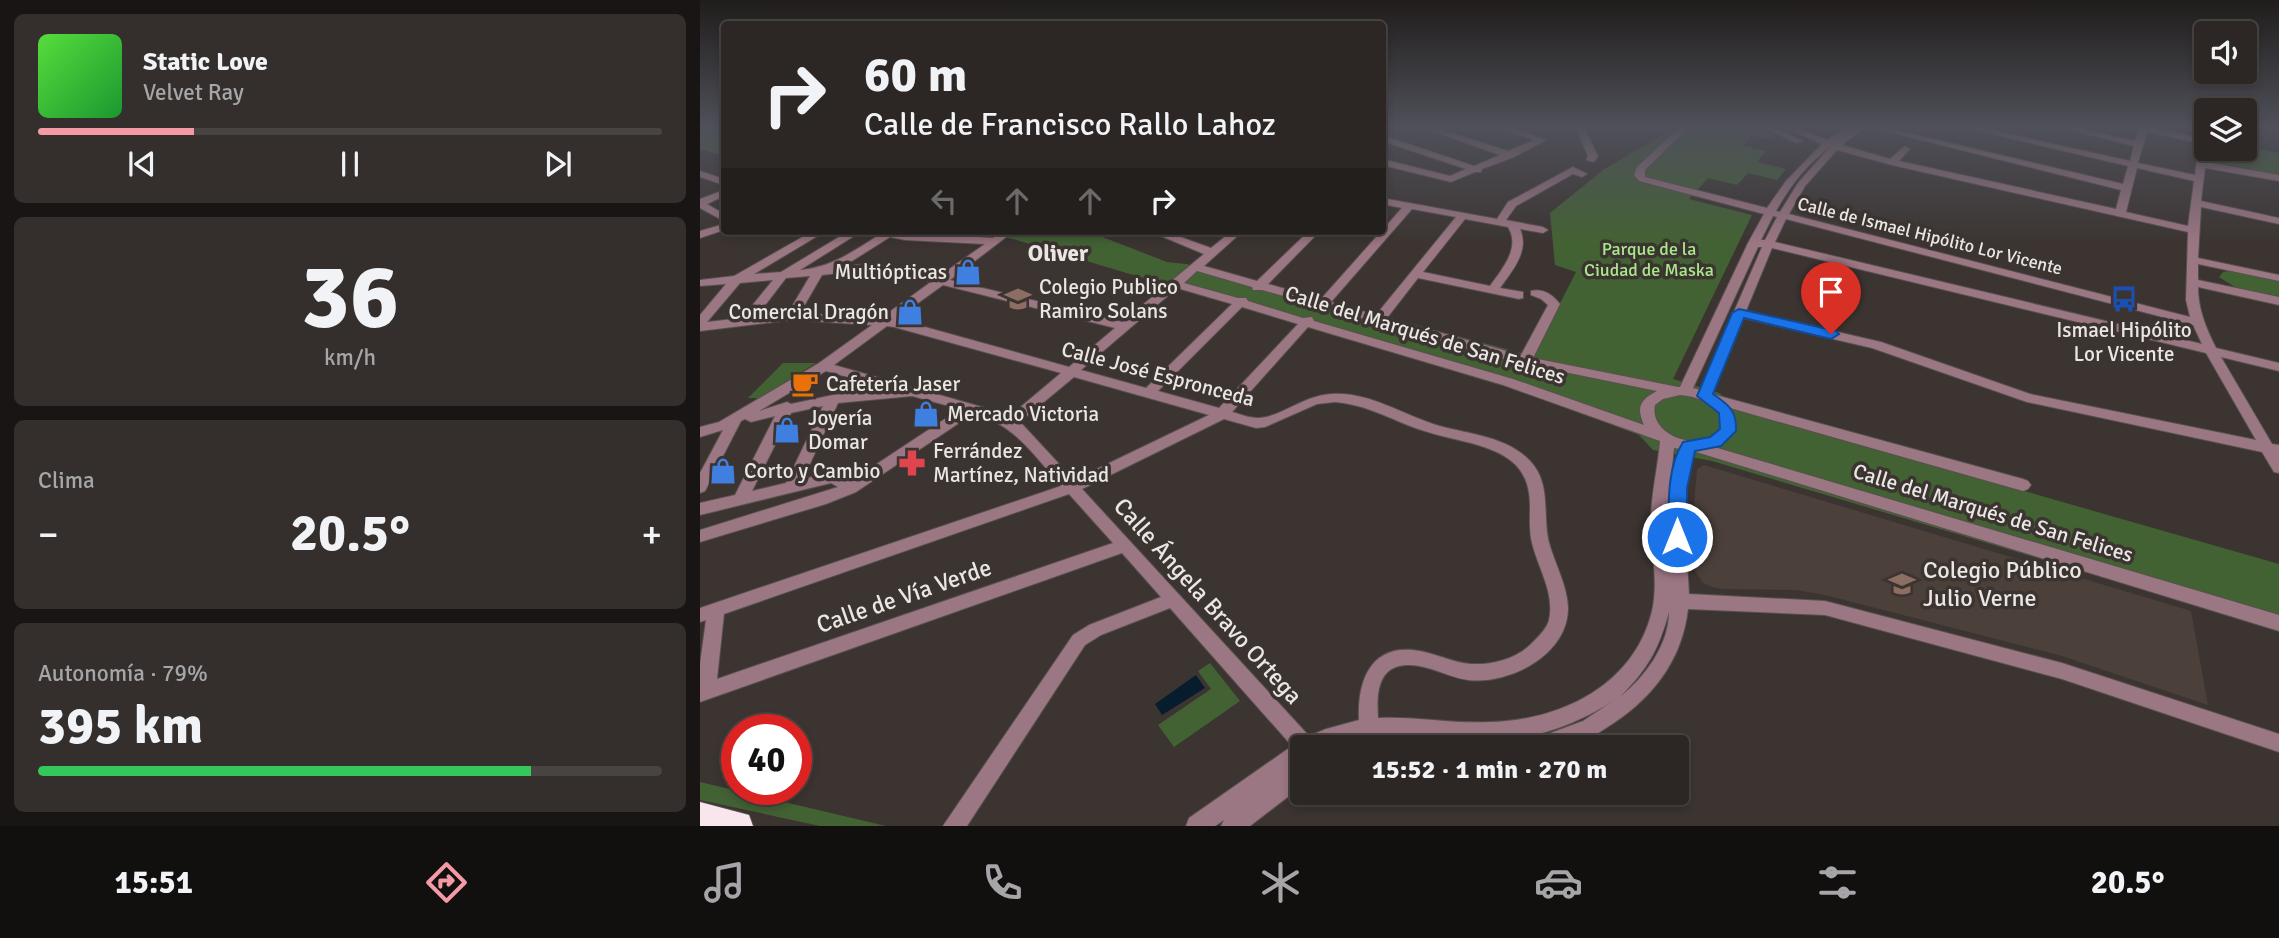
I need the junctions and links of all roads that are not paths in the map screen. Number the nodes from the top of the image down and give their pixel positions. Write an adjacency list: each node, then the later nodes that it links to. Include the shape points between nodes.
1 (1401, 167): 13 (street, via 1451,179)
2 (1468, 167): 13 (street)
3 (1486, 167): 13 (street)
4 (1643, 167): 25 (street, Calle de Ismael Hipólito Lor Vicente, via 1640,177 1650,183)
5 (1804, 167): 25 (street)
6 (1815, 167): 29 (street)
7 (1912, 167): 26 (street)
8 (2036, 167): 19 (street)
9 (2131, 167): 19 (street)
10 (2143, 167): 17 (street)
11 (2200, 167): 17 (street)
12 (2214, 167): 16 (street)
13 (1478, 170)
14 (700, 174): 18 (street)
15 (1582, 174): 31 (street, via 1573,170 1512,204)
16 (2279, 178)
17 (2198, 179): 23 (street)
18 (721, 181)
19 (2127, 188): 26 (street)
20 (721, 196): 22 (street)
21 (1386, 202): 24 (street)
22 (701, 203): 28 (street)
23 (2196, 203): 30 (street); 34 (street)
24 (1409, 206): 27 (street); 35 (street)
25 (1769, 213): 29 (street, Calle de Ismael Hipólito Lor Vicente); 47 (street)
26 (2120, 213): 34 (street)
27 (1463, 215): 31 (street); 54 (street)
28 (721, 216)
29 (1782, 217): 48 (street); 76 (street, Calle de Ismael Hipólito Lor Vicente)
30 (2279, 221)
31 (1505, 223): 33 (street); 63 (street, via 1517,232 1518,249)
32 (721, 228): 36 (street)
33 (1543, 230)
34 (2193, 230): 50 (street)
35 (1386, 232)
36 (700, 235)
37 (814, 235): 57 (street)
38 (850, 235): 55 (street)
39 (886, 235): 53 (street)
40 (903, 235): 46 (street)
41 (1004, 235): 46 (street)
42 (1165, 235): 49 (street)
43 (1233, 235): 49 (street)
44 (1311, 235): 62 (street)
45 (1383, 235): 69 (street)
46 (996, 241): 58 (street)
47 (1754, 243): 48 (street); 84 (street)
48 (1769, 244): 70 (street); 79 (street)
49 (1213, 253): 51 (street)
50 (2193, 260): 52 (street); 59 (street)
51 (1195, 267): 61 (street); 62 (street, Calle del Marqués de San Felices)
52 (2232, 268): 56 (street); 64 (street, via 2213,274)
53 (818, 273): 55 (street); 58 (street, via 880,266); 71 (street)
54 (1415, 274): 63 (street); 73 (street)
55 (782, 276): 57 (street); 75 (street)
56 (2279, 278)
57 (736, 280): 60 (street); 77 (street)
58 (943, 281): 74 (street); 78 (street)
59 (2192, 282): 64 (street); 76 (street)
60 (700, 283)
61 (1176, 284): 68 (street, Calle del Marqués de San Felices); 78 (street)
62 (1258, 287): 69 (street, Calle del Marqués de San Felices)
63 (1493, 289): 66 (street)
64 (2235, 292): 67 (street)
65 (1535, 293): 80 (street, via 1554,304)
66 (1519, 295)
67 (2279, 301)
68 (1242, 302): 72 (street, Calle del Marqués de San Felices); 85 (street)
69 (1322, 304): 73 (street, Calle del Marqués de San Felices)
70 (1739, 313): 87 (street); 97 (street, via 1887,349 2027,398)
71 (792, 316): 74 (street, Calle José Espronceda); 75 (street, Calle José Espronceda)
72 (1307, 321): 91 (street); 95 (street, Calle del Marqués de San Felices, via 1508,382)
73 (1378, 321): 80 (street, Calle del Marqués de San Felices)
74 (886, 322): 81 (street); 83 (street, Calle José Espronceda)
75 (745, 323): 77 (street, Calle José Espronceda)
76 (2198, 323): 79 (street)
77 (700, 325)
78 (1126, 327): 83 (street)
79 (2211, 351): 82 (street); 97 (street)
80 (1525, 360): 84 (street, Calle del Marqués de San Felices)
81 (824, 366): 86 (street, Calle Ángela Bravo Ortega); 89 (street)
82 (2279, 368)
83 (1073, 372): 85 (street, Calle José Espronceda); 92 (street)
84 (1681, 391): 87 (street); 95 (street, via 1653,399 1646,406 1646,422)
85 (1149, 393): 91 (street, Calle José Espronceda)
86 (915, 394): 88 (street); 90 (street, Calle Ángela Bravo Ortega)
87 (1708, 397): 96 (street, via 1725,410 1728,431 1715,442); 99 (street, Calle del Marqués de San Felices)
88 (833, 399): 89 (street); 100 (street)
89 (781, 404): 93 (street); 104 (street)
90 (972, 408): 92 (street, Calle Ángela Bravo Ortega); 102 (street)
91 (1222, 414): 103 (street); 114 (street, Calle José Espronceda, via 1265,423 1321,399 1361,401 1415,424 1508,452 1535,480 1539,541 1558,600 1558,618 1551,635 1534,653 1494,670 1469,672 1427,660 1385,663 1368,694)
92 (1019, 420): 103 (street, Calle Ángela Bravo Ortega)
93 (729, 424): 94 (street); 101 (street)
94 (700, 432)
95 (1663, 438): 96 (street); 110 (street)
96 (1691, 446): 109 (street, via 1681,468 1677,518); 112 (street, Calle del Marqués de San Felices)
97 (2274, 449): 98 (street)
98 (2279, 468)
99 (2023, 485)
100 (792, 486): 102 (street, via 833,477); 104 (street)
101 (700, 487)
102 (850, 488): 106 (street)
103 (1071, 488): 107 (street, Calle Ángela Bravo Ortega); 111 (street)
104 (740, 500): 105 (street)
105 (700, 509)
106 (700, 536)
107 (1124, 546): 108 (street, Calle Ángela Bravo Ortega); 113 (street, Calle de Vía Verde)
108 (1174, 599): 115 (street, Calle Ángela Bravo Ortega); 123 (street, via 1079,640)
109 (1681, 601): 110 (street); 117 (street, via 1676,631 1664,660 1635,698); 118 (street, via 1818,607 2062,671)
110 (1661, 608): 114 (street, via 1651,642 1632,671 1604,697 1560,721 1497,733)
111 (708, 612): 113 (street)
112 (2279, 623)
113 (703, 692)
114 (1369, 727): 116 (street)
115 (1297, 735)
116 (1334, 735)
117 (1575, 735)
118 (2279, 743)
119 (1290, 759): 124 (street)
120 (1290, 782): 125 (street)
121 (700, 817): 122 (highway)
122 (738, 826)
123 (954, 826)
124 (1197, 826)
125 (1232, 826)

